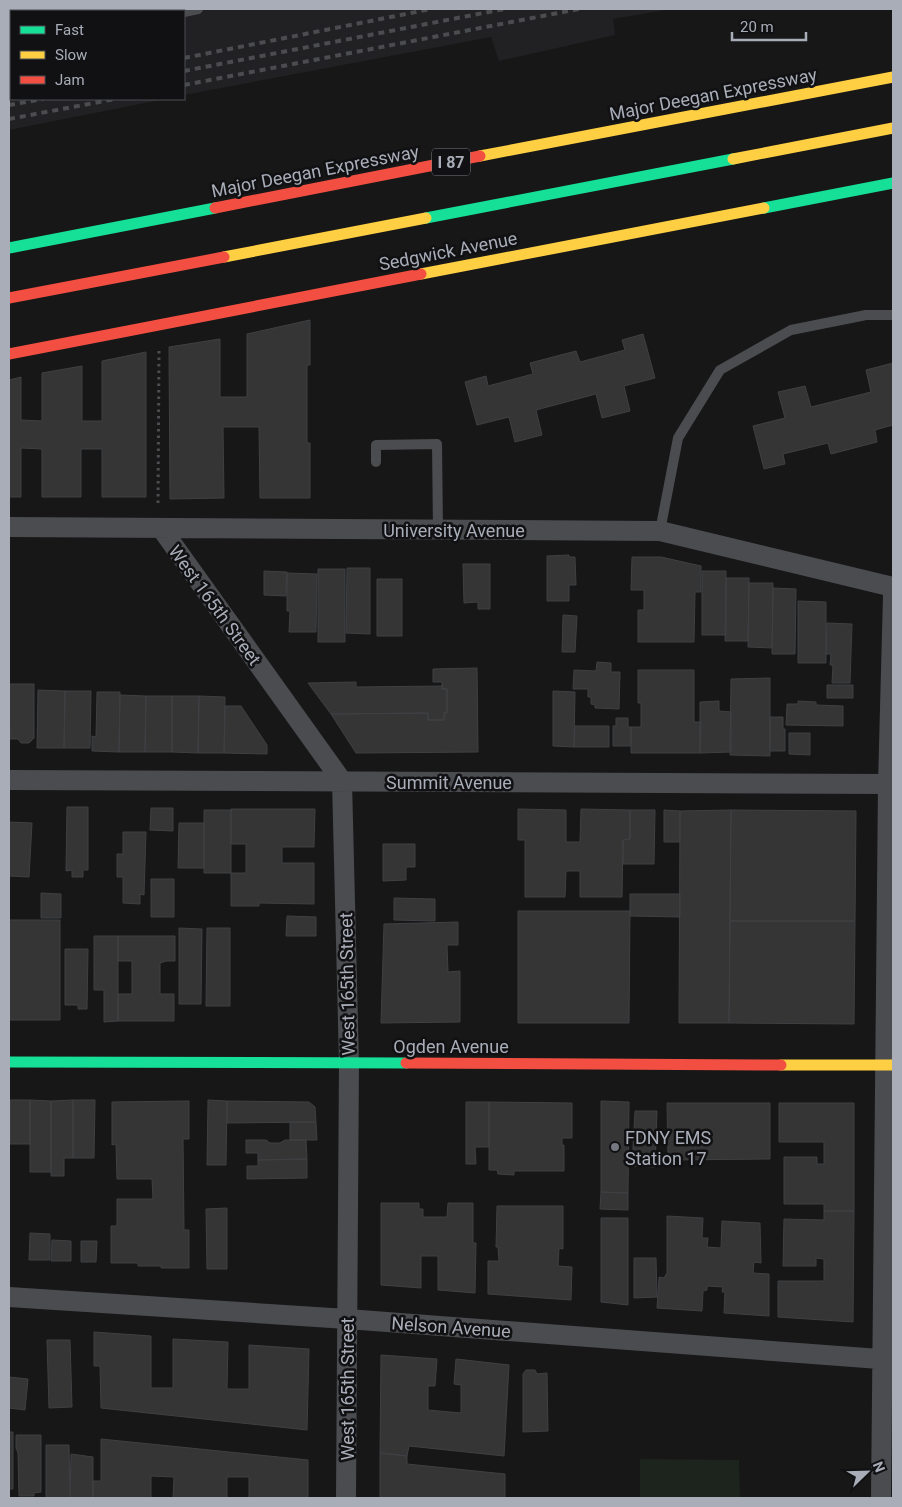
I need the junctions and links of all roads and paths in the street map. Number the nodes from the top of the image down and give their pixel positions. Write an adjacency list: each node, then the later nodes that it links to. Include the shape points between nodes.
1 (198, 9): 2 (lane)
2 (185, 12)
3 (893, 77): 6 (main road, Major Deegan Expressway / I 87)
4 (893, 128): 7 (main road)
5 (893, 183): 9 (main road, Sedgwick Avenue)
6 (9, 248)
7 (9, 298)
8 (893, 315): 16 (lane, via 866,315 790,330 720,370 678,438)
9 (159, 326): 10 (main road, Sedgwick Avenue); 12 (path)
10 (9, 354)
11 (376, 462): 15 (lane, via 376,445 437,444)
12 (158, 503)
13 (9, 527): 14 (street, University Avenue)
14 (161, 528): 15 (street, University Avenue); 20 (street, West 165th Street)
15 (438, 530): 16 (street, University Avenue)
16 (660, 531): 17 (street, University Avenue)
17 (893, 588)
18 (893, 595): 21 (street)
19 (9, 780): 20 (street, Summit Avenue)
20 (342, 781): 21 (street, Summit Avenue); 23 (street, West 165th Street)
21 (888, 784): 24 (street)
22 (9, 1062): 23 (main road, Ogden Avenue)
23 (349, 1063): 24 (main road, Ogden Avenue); 26 (street, West 165th Street)
24 (889, 1065): 27 (street)
25 (9, 1297): 26 (street, Nelson Avenue)
26 (347, 1319): 27 (street, Nelson Avenue); 28 (street, West 165th Street)
27 (887, 1359): 29 (street)
28 (346, 1498)
29 (881, 1498)

